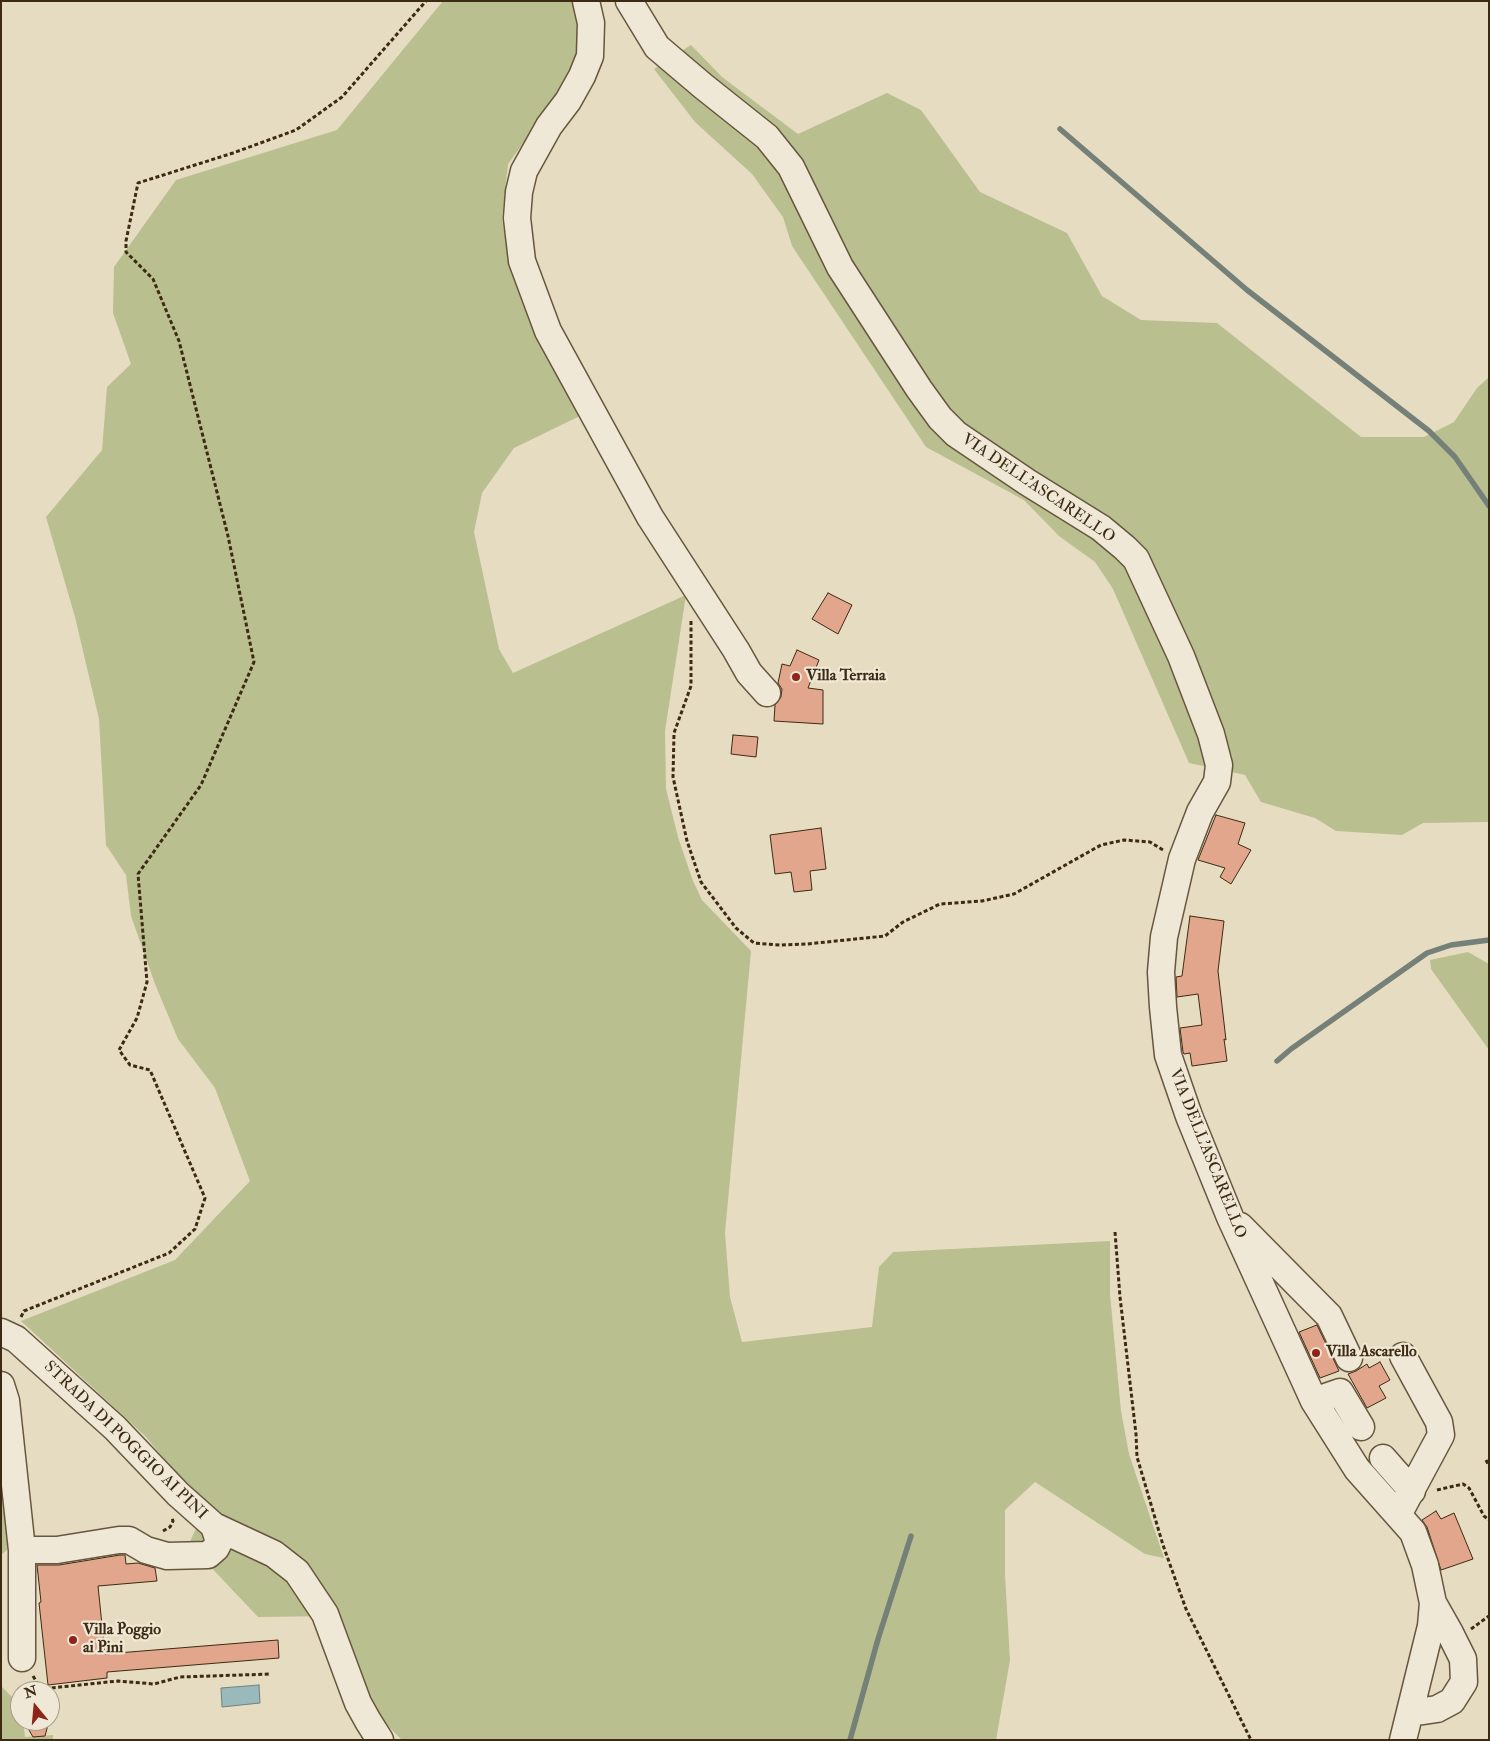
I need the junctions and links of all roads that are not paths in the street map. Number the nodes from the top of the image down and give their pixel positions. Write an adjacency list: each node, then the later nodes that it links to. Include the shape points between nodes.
1 (586, 1): 3 (street, via 591,24 590,56 568,101 548,126 524,171 517,218 522,261 548,331 650,517 749,672)
2 (629, 1): 4 (street, VIA DELL'ASCARELLO, via 657,47 767,137 791,167 840,267 940,418 972,445 1101,528 1136,559 1181,656 1211,734 1219,765 1217,782 1200,812 1182,859 1164,937 1161,972 1168,1055 1188,1116)
3 (767, 694)
4 (1230, 1217): 7 (street, via 1329,1316); 9 (street, VIA DELL'ASCARELLO)
5 (6, 1334): 14 (street, STRADA DI POGGIO AI PINI, via 115,1428 178,1494)
6 (1404, 1356): 12 (street, via 1439,1422 1441,1435)
7 (1350, 1358)
8 (1, 1386): 15 (street, via 6,1401)
9 (1314, 1401): 10 (street, via 1340,1392); 13 (street, VIA DELL'ASCARELLO, via 1357,1469)
10 (1361, 1427)
11 (1383, 1458): 12 (street)
12 (1421, 1493): 13 (street)
13 (1398, 1515): 16 (street, VIA DELL'ASCARELLO, via 1412,1532 1426,1565)
14 (214, 1526): 15 (street, via 219,1542 208,1555 167,1556 146,1550 129,1540 57,1550); 20 (street, STRADA DI POGGIO AI PINI, via 259,1545 297,1572 325,1614 358,1703)
15 (22, 1550): 17 (street)
16 (1433, 1603): 19 (street, VIA DELL'ASCARELLO, via 1431,1626); 19 (street, via 1463,1659 1464,1682 1452,1701 1437,1709)
17 (11, 1627): 18 (street)
18 (22, 1658)
19 (1410, 1713): 21 (street, VIA DELL'ASCARELLO)
20 (380, 1740)
21 (1404, 1740)

